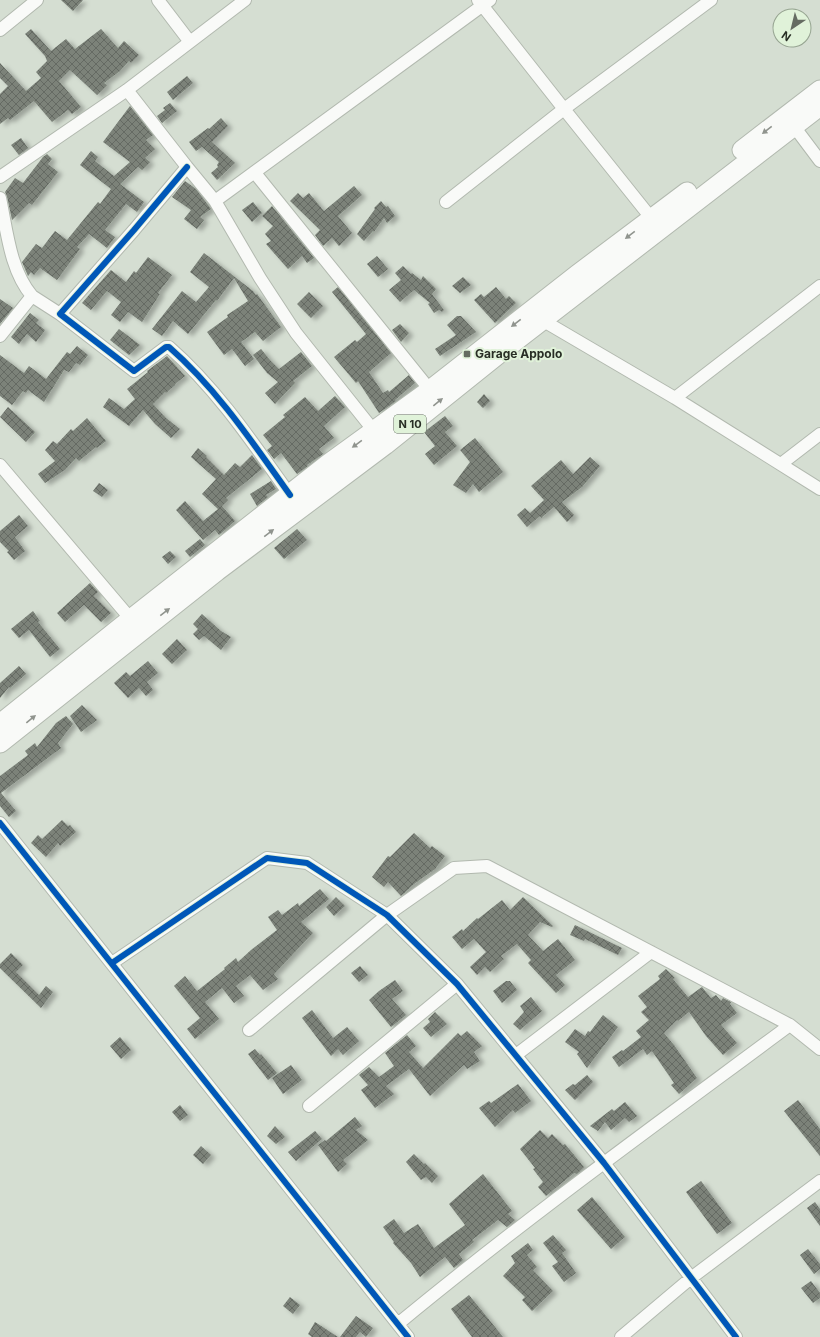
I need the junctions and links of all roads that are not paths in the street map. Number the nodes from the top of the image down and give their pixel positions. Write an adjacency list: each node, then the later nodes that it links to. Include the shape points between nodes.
1 (37, 0): 6 (street)
2 (158, 0): 7 (street)
3 (245, 0): 7 (street)
4 (711, 0): 11 (street)
5 (483, 2): 11 (street); 15 (street)
6 (0, 30)
7 (190, 42): 8 (street)
8 (127, 90): 14 (street); 16 (street)
9 (820, 90): 12 (main road, N 10)
10 (820, 106): 12 (main road, N 10)
11 (564, 109): 19 (street); 20 (street)
12 (790, 121): 13 (street); 20 (main road, N 10)
13 (820, 161)
14 (187, 167): 18 (street); 23 (street)
15 (255, 173): 18 (street); 26 (street)
16 (0, 177)
17 (0, 198): 22 (street, via 17,270)
18 (215, 201): 29 (street, via 296,333)
19 (446, 202)
20 (656, 224): 24 (main road, N 10)
21 (820, 286): 27 (street)
22 (32, 296): 23 (street); 25 (street)
23 (60, 314): 33 (street, via 134,371 166,347 170,347 215,393)
24 (538, 315): 26 (main road, N 10, one-way to 26); 27 (street); 29 (main road, N 10, one-way to 24, via 444,396)
25 (0, 336)
26 (430, 390): 29 (main road, N 10)
27 (675, 398): 30 (street)
28 (820, 434): 30 (street)
29 (380, 438): 33 (main road, N 10, one-way to 33, via 328,464); 34 (main road, N 10, one-way to 29, via 217,571)
30 (781, 464): 32 (street)
31 (0, 465): 34 (street)
32 (820, 489)
33 (290, 495): 34 (main road, N 10)
34 (136, 625): 35 (main road, N 10); 36 (main road, N 10, one-way to 34)
35 (0, 724)
36 (0, 743)
37 (0, 823): 40 (street)
38 (387, 915): 39 (street, via 454,868 487,866); 40 (street, via 307,863 267,858); 41 (street); 43 (street)
39 (651, 952): 42 (street); 45 (street)
40 (112, 963): 50 (street)
41 (457, 984): 45 (street); 46 (street)
42 (790, 1025): 44 (street); 47 (street)
43 (249, 1030)
44 (820, 1049)
45 (516, 1055): 47 (street)
46 (309, 1106)
47 (604, 1163): 49 (street); 50 (street)
48 (820, 1181): 49 (street)
49 (691, 1278): 52 (street); 53 (street)
50 (399, 1324): 51 (street)
51 (408, 1337)
52 (621, 1337)
53 (736, 1337)

